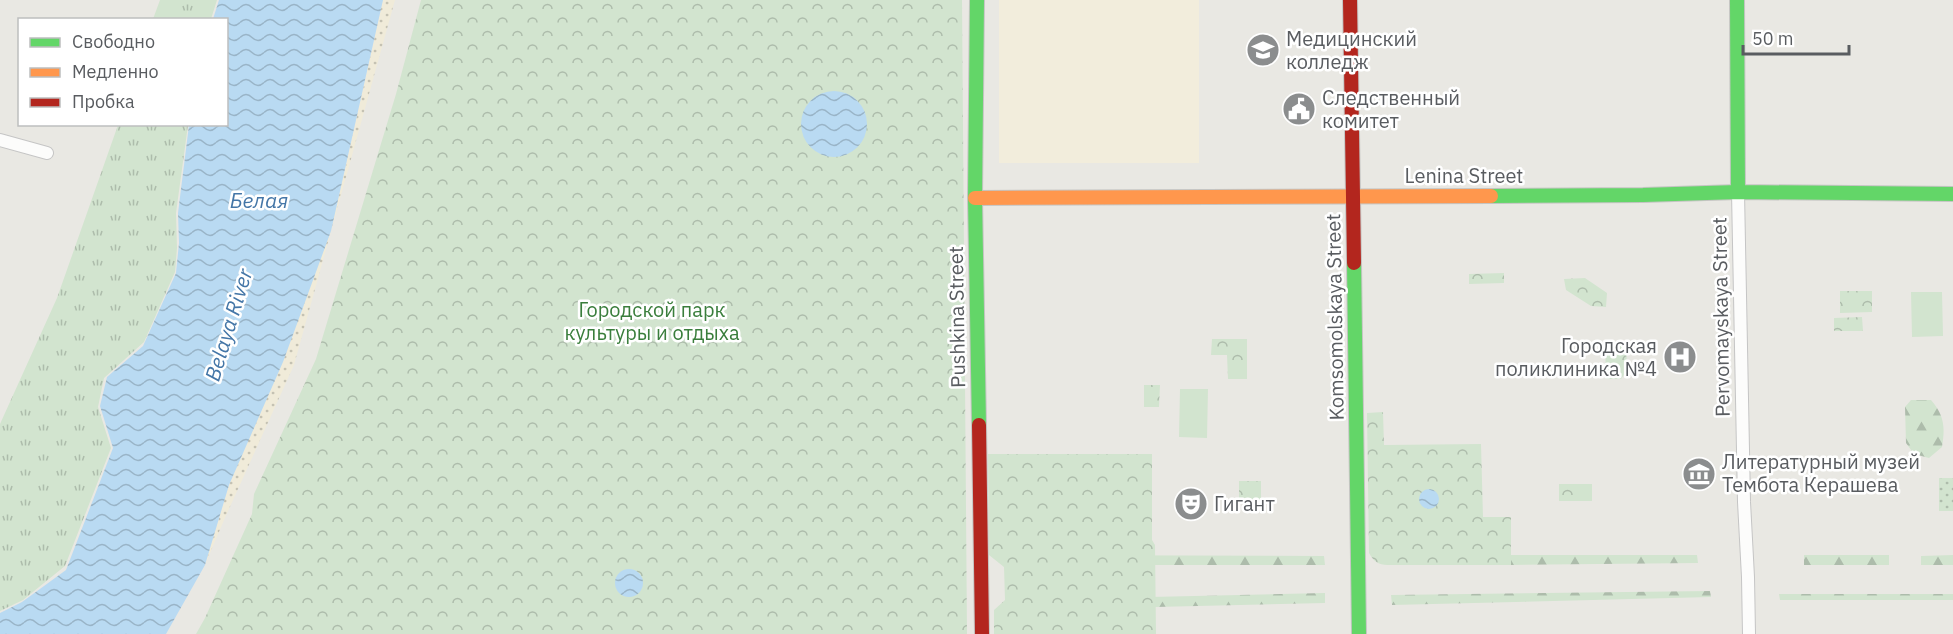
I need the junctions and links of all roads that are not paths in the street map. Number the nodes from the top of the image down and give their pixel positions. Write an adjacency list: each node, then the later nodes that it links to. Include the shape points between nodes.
1 (977, 0): 9 (street, Pushkina Street)
2 (1350, 0): 8 (street, Komsomolskaya Street)
3 (1737, 0): 6 (street, Pervomayskaya Street)
4 (0, 140): 5 (street)
5 (47, 153)
6 (1738, 192): 7 (street, Lenina Street); 8 (street, Lenina Street); 12 (street, Pervomayskaya Street)
7 (1953, 194)
8 (1353, 195): 9 (street, Lenina Street); 11 (street, Komsomolskaya Street)
9 (975, 198): 10 (street, Pushkina Street, via 987,585)
10 (981, 634)
11 (1359, 634)
12 (1749, 634)

